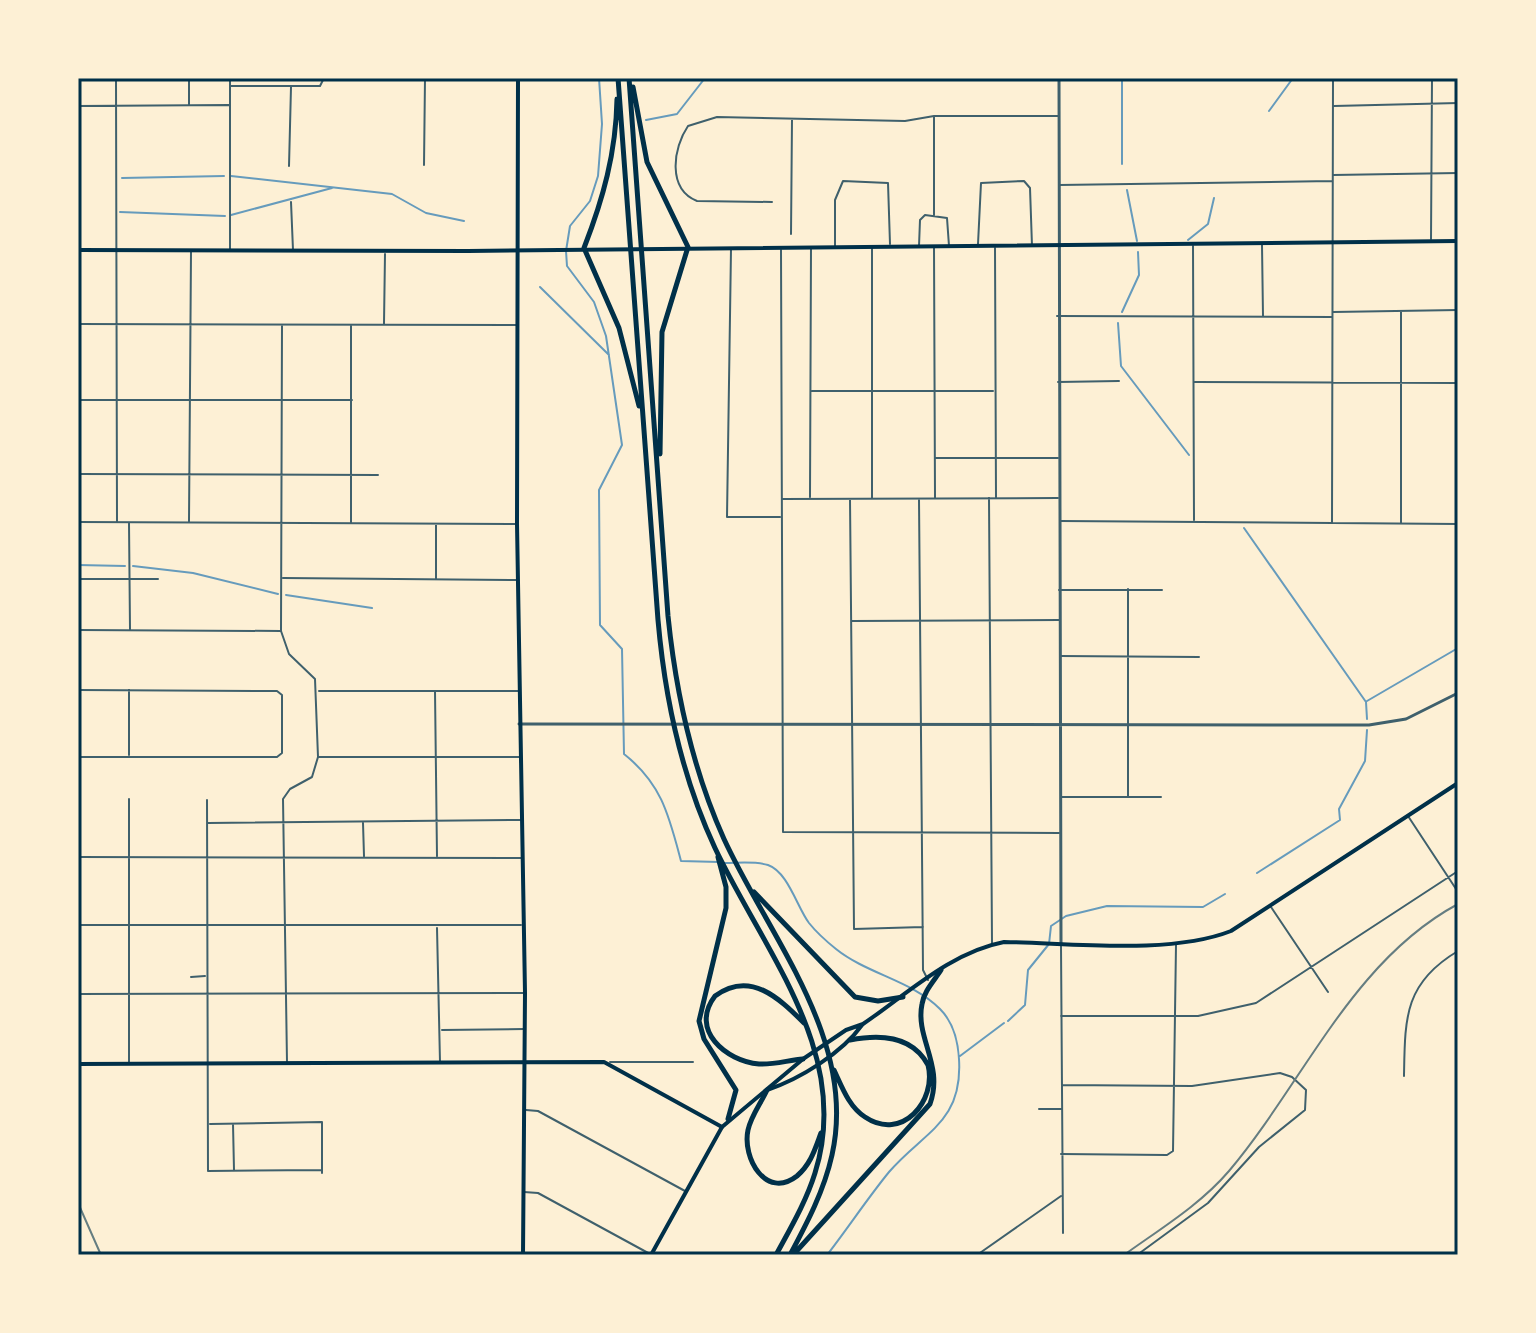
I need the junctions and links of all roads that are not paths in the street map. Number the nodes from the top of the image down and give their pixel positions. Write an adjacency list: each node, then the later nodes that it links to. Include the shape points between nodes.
1 (116, 78): 18 (street)
2 (189, 78): 19 (street)
3 (230, 78): 12 (street)
4 (324, 78): 13 (street, via 320,86)
5 (425, 78): 24 (street)
6 (518, 78): 55 (main road)
7 (618, 78): 49 (highway, via 609,174); 91 (highway)
8 (630, 78): 40 (highway, via 647,162); 101 (highway)
9 (1059, 78): 22 (street)
10 (1333, 78): 20 (street)
11 (1432, 78): 15 (street)
12 (230, 86): 13 (street); 16 (street)
13 (291, 87): 25 (street)
14 (1458, 103): 15 (street)
15 (1432, 104): 20 (street); 26 (street)
16 (230, 105): 19 (street); 59 (street)
17 (78, 106): 18 (street)
18 (116, 106): 19 (street); 57 (street)
19 (189, 106)
20 (1333, 106): 28 (street)
21 (934, 116): 22 (street); 23 (street, via 905,121); 33 (street)
22 (1059, 116): 30 (street)
23 (792, 119): 32 (street, via 717,117 688,126 676,154 678,181 688,198); 34 (street)
24 (424, 165)
25 (289, 166)
26 (1431, 173): 27 (street); 28 (street); 35 (street)
27 (1458, 173)
28 (1332, 175): 29 (street)
29 (1332, 181): 30 (street); 37 (street)
30 (1058, 185): 48 (street)
31 (291, 202): 60 (street)
32 (772, 202)
33 (934, 215): 42 (street, via 922,216); 44 (street, via 947,218)
34 (791, 234)
35 (1431, 241): 36 (main road); 37 (main road)
36 (1458, 241)
37 (1332, 243): 38 (main road); 64 (street)
38 (1262, 245): 39 (main road); 67 (street)
39 (1193, 246): 48 (main road); 66 (street)
40 (688, 247): 49 (main road); 50 (main road); 101 (highway, via 662,332)
41 (890, 247): 42 (main road); 53 (street, via 888,183 883,181 840,183); 54 (main road)
42 (919, 247): 43 (main road)
43 (934, 247): 44 (main road); 83 (street)
44 (949, 247): 45 (main road)
45 (978, 247): 46 (main road); 47 (street, via 981,183 1024,181 1030,188)
46 (995, 247): 47 (main road); 84 (street)
47 (1032, 247): 48 (main road)
48 (1058, 247): 65 (street)
49 (584, 248): 55 (main road); 91 (highway, via 627,351)
50 (731, 248): 51 (main road); 111 (street, via 727,517)
51 (781, 248): 52 (main road); 106 (street)
52 (811, 248): 53 (main road); 82 (street)
53 (835, 248): 54 (main road)
54 (872, 248): 85 (street)
55 (518, 249): 61 (main road); 74 (main road)
56 (78, 250): 57 (main road)
57 (115, 250): 58 (main road); 70 (street)
58 (191, 250): 59 (main road); 71 (street)
59 (230, 251): 60 (main road)
60 (293, 251): 61 (main road)
61 (385, 252): 73 (street)
62 (1458, 310): 63 (street)
63 (1401, 311): 64 (street); 80 (street)
64 (1332, 312): 68 (street)
65 (1057, 316): 66 (street); 77 (street)
66 (1194, 317): 67 (street); 78 (street)
67 (1263, 317): 68 (street)
68 (1332, 317): 79 (street)
69 (78, 324): 70 (street)
70 (116, 324): 71 (street); 87 (street)
71 (190, 325): 72 (street); 88 (street)
72 (282, 325): 75 (street); 89 (street)
73 (384, 325): 74 (street); 75 (street)
74 (518, 325): 123 (main road)
75 (351, 326): 90 (street)
76 (1119, 381): 77 (street)
77 (1058, 382): 94 (street)
78 (1193, 382): 79 (street); 115 (street)
79 (1332, 382): 80 (street); 116 (street)
80 (1400, 382): 81 (street); 120 (street)
81 (1458, 383)
82 (810, 391): 85 (street); 107 (street)
83 (934, 391): 84 (street); 85 (street); 92 (street)
84 (996, 391): 93 (street)
85 (872, 392): 109 (street)
86 (78, 400): 87 (street)
87 (117, 400): 88 (street); 96 (street)
88 (191, 400): 89 (street); 97 (street)
89 (283, 400): 90 (street); 98 (street)
90 (352, 400): 99 (street)
91 (643, 422): 179 (highway, via 668,704)
92 (934, 458): 93 (street); 102 (street)
93 (996, 458): 94 (street); 104 (street)
94 (1058, 458): 105 (street)
95 (78, 474): 96 (street)
96 (117, 474): 97 (street); 114 (street)
97 (189, 474): 98 (street); 118 (street)
98 (282, 474): 99 (street); 121 (street)
99 (352, 475): 100 (street); 122 (street)
100 (378, 475)
101 (659, 475): 189 (highway, via 668,616 688,738 710,807)
102 (935, 498): 103 (street); 110 (street)
103 (989, 498): 104 (street); 137 (street)
104 (996, 498): 105 (street)
105 (1058, 498): 112 (street)
106 (781, 499): 107 (street); 111 (street)
107 (810, 499): 108 (street)
108 (850, 499): 109 (street); 135 (street)
109 (872, 499): 110 (street)
110 (919, 499): 136 (street)
111 (781, 517): 153 (street)
112 (1059, 521): 115 (street); 132 (street)
113 (78, 522): 114 (street)
114 (117, 522): 117 (street)
115 (1194, 522): 116 (street)
116 (1332, 522): 120 (street)
117 (129, 523): 118 (street); 127 (street)
118 (189, 523): 121 (street)
119 (436, 523): 122 (street); 123 (street); 129 (street)
120 (1402, 523): 124 (street)
121 (281, 524): 122 (street); 125 (street)
122 (351, 524)
123 (517, 524): 130 (main road)
124 (1458, 524)
125 (282, 578): 129 (street); 140 (street)
126 (78, 579): 127 (street)
127 (129, 579): 128 (street); 139 (street)
128 (158, 579)
129 (436, 579): 130 (street)
130 (518, 580): 148 (main road)
131 (1128, 589): 132 (street); 133 (street); 142 (street)
132 (1059, 590): 134 (street)
133 (1162, 590)
134 (1059, 620): 137 (street); 141 (street)
135 (851, 621): 136 (street); 154 (street)
136 (920, 621): 137 (street); 155 (street)
137 (989, 621): 156 (street)
138 (78, 630): 139 (street)
139 (130, 630): 140 (street)
140 (281, 631): 146 (street, via 289,654 309,670)
141 (1059, 656): 142 (street); 157 (street)
142 (1127, 656): 143 (street); 151 (street)
143 (1199, 657)
144 (78, 690): 145 (street)
145 (129, 690): 159 (street); 159 (street, via 280,692 280,756)
146 (317, 690): 147 (street); 160 (street)
147 (435, 691): 148 (street); 161 (street)
148 (518, 691): 152 (main road)
149 (1456, 694): 150 (street); 151 (street, via 1406,719 1369,725)
150 (1458, 702)
151 (1128, 723): 157 (street); 165 (street)
152 (519, 724): 153 (street); 162 (main road)
153 (782, 724): 154 (street); 175 (street, via 783,832)
154 (852, 724): 155 (street); 175 (street)
155 (921, 724): 156 (street); 176 (street)
156 (991, 725): 157 (street); 177 (street)
157 (1060, 725): 164 (street)
158 (78, 757): 159 (street)
159 (129, 757)
160 (318, 757): 161 (street); 171 (street, via 312,777 284,794)
161 (435, 757): 162 (street); 173 (street)
162 (521, 757): 170 (main road)
163 (1458, 783): 169 (main road)
164 (1060, 797): 165 (street); 178 (street)
165 (1128, 797): 166 (street)
166 (1161, 797)
167 (129, 799): 180 (street)
168 (207, 800): 174 (street)
169 (1408, 816): 188 (street); 191 (main road)
170 (522, 820): 173 (street); 186 (main road)
171 (283, 822): 172 (street); 174 (street); 181 (street)
172 (363, 822): 173 (street); 184 (street)
173 (436, 822): 185 (street)
174 (207, 823): 183 (street)
175 (852, 832): 176 (street); 198 (street, via 854,929)
176 (921, 832): 177 (street); 198 (street)
177 (991, 833): 178 (street); 200 (street)
178 (1060, 833): 199 (street)
179 (716, 849): 219 (highway); 240 (highway, via 726,908 699,1021 704,1039 736,1090)
180 (128, 856): 182 (street); 183 (street); 193 (street)
181 (284, 856): 183 (street); 184 (street); 194 (street)
182 (78, 857)
183 (206, 857): 196 (street)
184 (364, 857): 185 (street)
185 (437, 858): 186 (street)
186 (522, 858): 195 (main road)
187 (1458, 871): 188 (street)
188 (1448, 877): 190 (street); 203 (street)
189 (746, 883): 215 (highway, via 855,997 878,1001); 231 (highway, via 817,1021)
190 (1458, 892)
191 (1270, 906): 201 (main road, via 1231,931); 203 (street)
192 (78, 925): 193 (street)
193 (128, 925): 196 (street); 212 (street)
194 (285, 925): 196 (street); 197 (street); 214 (street)
195 (524, 925): 197 (street); 210 (main road)
196 (207, 926): 205 (street)
197 (437, 926): 213 (street)
198 (923, 927): 207 (street, via 923,970)
199 (1061, 943): 200 (main road); 201 (main road); 216 (street)
200 (992, 944): 204 (main road)
201 (1176, 944): 217 (street)
202 (1458, 951): 233 (street, via 1429,971 1412,999 1405,1022)
203 (1312, 968): 208 (street); 217 (street, via 1256,1003)
204 (941, 970): 207 (main road); 254 (highway, via 921,1010 935,1076 930,1104)
205 (207, 975): 206 (street); 209 (street)
206 (191, 977)
207 (928, 980): 215 (main road)
208 (1328, 992)
209 (208, 993): 212 (street); 214 (street); 230 (street)
210 (525, 993): 213 (street); 220 (main road)
211 (78, 994): 212 (street)
212 (128, 994): 232 (street)
213 (440, 994): 214 (street); 221 (street)
214 (286, 995): 226 (street)
215 (906, 995): 218 (main road)
216 (1061, 1016): 217 (street); 234 (street)
217 (1175, 1018): 235 (street)
218 (863, 1024): 222 (main road); 223 (main road)
219 (808, 1026): 223 (highway, via 774,995 750,985 719,993 706,1013 712,1040 726,1053 762,1064); 243 (highway, via 822,1075)
220 (525, 1029): 221 (street); 228 (main road)
221 (440, 1031): 227 (street)
222 (850, 1040): 231 (highway, via 890,1037 919,1051 930,1078 927,1097 916,1113 896,1125 864,1117); 236 (main road, via 787,1084)
223 (803, 1059): 236 (main road)
224 (604, 1062): 225 (street); 228 (main road); 244 (main road)
225 (693, 1062)
226 (287, 1063): 227 (main road); 230 (main road)
227 (440, 1063): 228 (main road)
228 (525, 1063): 239 (main road)
229 (78, 1064): 232 (main road)
230 (208, 1064): 232 (main road); 242 (street)
231 (831, 1064): 254 (highway, via 837,1112 833,1153)
232 (129, 1065)
233 (1404, 1076)
234 (1062, 1085): 235 (street); 238 (street)
235 (1176, 1085): 245 (street, via 1173,1151 1167,1155); 256 (street, via 1273,1073 1296,1080 1308,1096 1305,1110 1259,1147 1208,1203)
236 (767, 1090): 240 (main road); 243 (highway, via 747,1140 753,1166 763,1177 782,1183 799,1174 813,1156)
237 (1039, 1109): 238 (street)
238 (1061, 1109): 245 (street)
239 (524, 1110): 247 (street, via 538,1111); 248 (main road)
240 (728, 1119): 244 (main road)
241 (233, 1123): 242 (street); 246 (street); 246 (street, via 322,1122 322,1172)
242 (208, 1124): 246 (street, via 208,1171)
243 (824, 1124): 253 (highway, via 815,1174)
244 (722, 1127): 247 (main road)
245 (1061, 1154): 249 (street)
246 (234, 1171)
247 (685, 1191): 252 (main road)
248 (523, 1192): 251 (main road); 252 (street, via 538,1193)
249 (1062, 1195): 250 (street); 255 (street)
250 (1063, 1233)
251 (523, 1255)
252 (651, 1255)
253 (776, 1255)
254 (792, 1255)
255 (977, 1255)
256 (1137, 1255)

